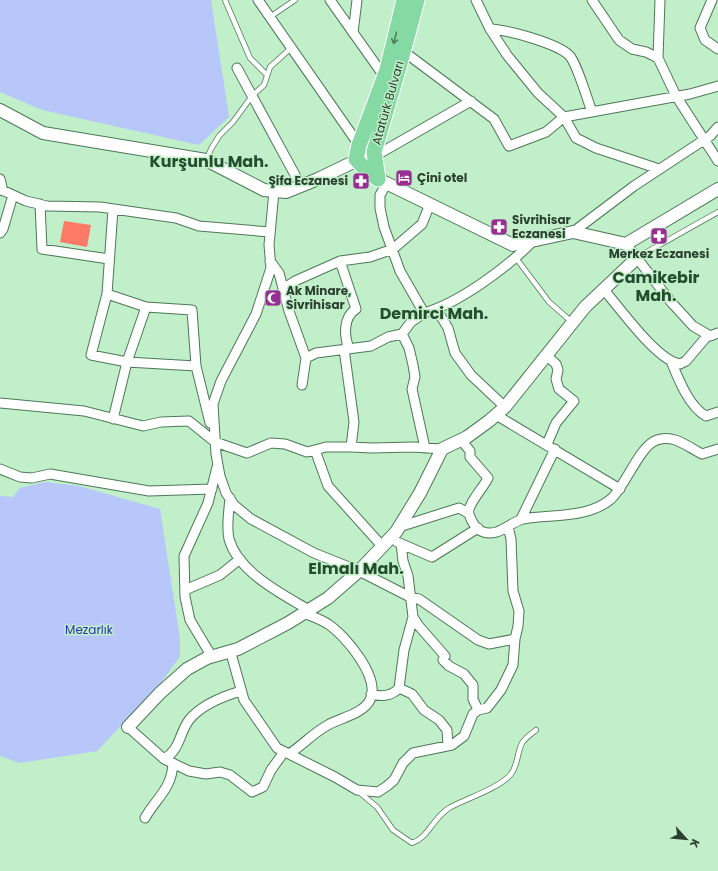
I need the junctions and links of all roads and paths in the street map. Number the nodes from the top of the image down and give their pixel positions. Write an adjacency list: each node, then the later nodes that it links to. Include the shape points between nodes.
1 (225, 0): 20 (lane, via 250,58)
2 (258, 0): 12 (street)
3 (295, 0): 12 (lane)
4 (330, 0): 14 (street)
5 (357, 0): 14 (street)
6 (404, 0): 21 (main road, Atatürk Bulvarı, one-way to 21)
7 (416, 0): 17 (main road, Atatürk Bulvarı)
8 (476, 0): 13 (street)
9 (592, 0): 18 (street, via 619,40 632,49)
10 (660, 0): 18 (street)
11 (712, 0): 16 (street, via 700,28 705,40)
12 (270, 17): 15 (street)
13 (490, 29): 27 (street, via 526,36 569,55); 28 (street, via 538,93)
14 (353, 33): 21 (street)
15 (291, 48): 20 (lane, via 278,58); 31 (street)
16 (718, 49)
17 (403, 51): 21 (main road, Atatürk Bulvarı); 25 (street)
18 (658, 58): 24 (street)
19 (237, 68): 23 (street)
20 (266, 75): 23 (lane, via 264,85)
21 (389, 81): 31 (main road, Atatürk Bulvarı); 32 (main road, Atatürk Bulvarı)
22 (718, 86): 24 (street)
23 (252, 96): 33 (lane, via 219,136); 38 (street)
24 (676, 96): 27 (street); 30 (street)
25 (471, 101): 28 (street, via 494,119 509,146 546,132); 32 (street)
26 (0, 110): 33 (street, via 43,133)
27 (592, 112): 28 (street)
28 (564, 117): 35 (street, via 576,138 596,148)
29 (718, 127): 30 (street)
30 (704, 139): 34 (street); 35 (street)
31 (357, 152): 32 (street); 37 (main road, via 365,169); 38 (street)
32 (375, 154): 37 (main road, Atatürk Bulvarı)
33 (206, 160): 41 (street, via 264,190)
34 (718, 160)
35 (659, 169): 48 (street)
36 (0, 179): 40 (street)
37 (383, 181): 44 (street); 52 (street, via 380,208 387,239)
38 (301, 186): 41 (street, via 286,192)
39 (718, 189): 51 (street)
40 (1, 190): 42 (street)
41 (274, 191): 47 (street)
42 (12, 195): 43 (street); 49 (street)
43 (40, 204): 45 (street); 55 (street, via 42,249)
44 (430, 204): 50 (street, via 513,245); 52 (street, via 422,224)
45 (113, 209): 47 (street, via 176,218 199,226); 55 (street)
46 (718, 212): 54 (lane)
47 (270, 232): 56 (street)
48 (573, 232): 50 (street); 51 (street)
49 (0, 234)
50 (534, 240): 53 (street)
51 (626, 244): 54 (street)
52 (393, 249): 57 (street, via 370,257); 63 (street, via 400,271)
53 (516, 258): 62 (street); 64 (lane, via 549,302)
54 (637, 258): 59 (street); 67 (street, via 688,321)
55 (109, 259): 60 (street)
56 (270, 261): 58 (street, via 279,273); 82 (street, via 271,268 256,314 220,381 213,404)
57 (340, 261): 58 (street, via 295,281); 68 (street, via 356,309 349,313 346,321)
58 (283, 290): 70 (street)
59 (604, 290): 64 (street); 72 (street, via 657,351)
60 (107, 294): 61 (street); 71 (street, via 91,355)
61 (146, 307): 71 (street); 73 (street, via 192,310)
62 (438, 310): 63 (street); 78 (street, via 448,328 455,353)
63 (424, 313): 66 (street, via 411,322)
64 (573, 323): 69 (street)
65 (718, 333): 67 (street)
66 (402, 334): 68 (street, via 388,337 370,346); 85 (street, via 413,365 415,377 412,389)
67 (708, 335): 72 (street, via 686,361 680,364)
68 (347, 349): 70 (street, via 316,353); 83 (street, via 354,422)
69 (546, 355): 78 (street); 84 (street, via 556,364 559,389 574,401 556,423)
70 (306, 358): 74 (street)
71 (127, 362): 73 (street); 80 (street)
72 (671, 362): 79 (street, via 683,388 700,412 706,416)
73 (196, 366): 82 (street)
74 (302, 385)
75 (0, 395): 77 (street)
76 (0, 403): 77 (street)
77 (15, 405): 80 (street, via 84,411)
78 (501, 411): 81 (street); 84 (street)
79 (718, 412)
80 (113, 419): 82 (street, via 143,426 189,420)
81 (461, 440): 86 (street); 94 (street, via 470,451 470,457 488,478 469,506)
82 (215, 442): 88 (street, via 247,453 271,443 285,444 307,452); 89 (street)
83 (351, 447): 85 (street); 88 (street, via 326,447)
84 (551, 447): 92 (street); 95 (street)
85 (426, 448): 86 (street)
86 (442, 449): 96 (street)
87 (718, 449): 92 (street, via 702,454 684,443 666,439 656,440 646,448)
88 (315, 450): 99 (street, via 328,486)
89 (218, 464): 91 (street); 93 (street, via 220,476)
90 (0, 469): 91 (street, via 20,477 32,478 50,474 149,491)
91 (212, 489): 103 (street, via 184,556)
92 (620, 489): 95 (street, via 599,506 586,510)
93 (230, 498): 101 (street, via 229,538); 102 (street, via 234,505 266,528 314,553)
94 (468, 513): 96 (street, via 459,508); 98 (street)
95 (520, 519): 97 (street)
96 (399, 527): 99 (street)
97 (508, 527): 98 (street, via 493,533); 107 (street, via 511,539 513,591 519,611)
98 (478, 528): 100 (street, via 432,557)
99 (385, 543): 100 (street); 102 (street)
100 (401, 544): 104 (street)
101 (240, 559): 103 (street, via 220,575); 105 (street, via 262,581)
102 (358, 571): 104 (street); 105 (street, via 328,598)
103 (185, 590): 109 (street, via 190,620)
104 (410, 597): 106 (street); 107 (street, via 420,599 470,635 489,644)
105 (306, 612): 108 (street); 112 (street, via 340,634 367,670 372,681)
106 (413, 617): 110 (street, via 404,650); 113 (street, via 445,656 443,660 464,674 473,685 473,699)
107 (515, 639): 113 (street, via 513,664 501,690 487,708)
108 (229, 652): 109 (street); 111 (street)
109 (212, 657): 114 (street, via 187,670 160,693)
110 (399, 688): 112 (street, via 395,692 381,696); 116 (street, via 412,694 424,710 439,720 447,730)
111 (241, 691): 117 (street, via 264,731 277,748); 118 (street, via 224,696 190,720)
112 (370, 694): 117 (street, via 370,700 361,710 328,725)
113 (478, 710): 116 (street, via 464,736)
114 (128, 727): 118 (street)
115 (536, 730): 119 (lane, via 523,742 515,768 510,775 499,784 448,809 433,821 421,840 412,843 393,830 377,807)
116 (448, 746): 119 (street, via 413,753 403,763 394,780 378,792)
117 (287, 753): 118 (street, via 271,770 263,787 252,792 230,775 220,772 206,774 189,771); 119 (street)
118 (168, 761): 120 (street, via 172,774 168,786)
119 (357, 790)
120 (145, 818)

